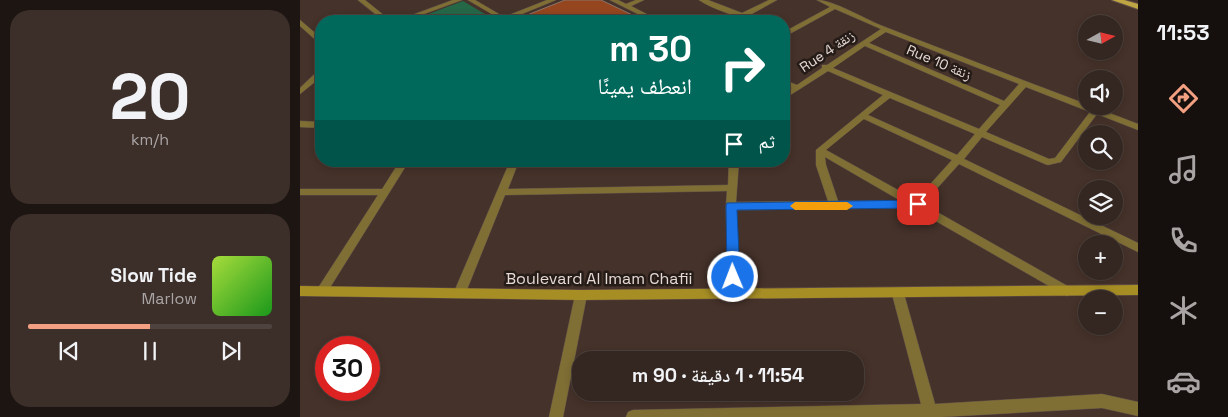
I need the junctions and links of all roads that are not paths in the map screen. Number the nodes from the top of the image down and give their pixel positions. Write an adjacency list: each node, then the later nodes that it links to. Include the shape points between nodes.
1 (361, 0): 14 (street)
2 (459, 0): 15 (street)
3 (472, 0): 16 (street)
4 (553, 0): 17 (street)
5 (613, 0): 11 (street)
6 (641, 0): 11 (street)
7 (702, 0): 19 (street)
8 (774, 0): 20 (street)
9 (820, 0): 12 (street)
10 (1116, 0): 13 (main road)
11 (626, 6): 18 (street)
12 (834, 7): 22 (street); 23 (street)
13 (1138, 7)
14 (380, 15)
15 (416, 15)
16 (495, 15)
17 (516, 15)
18 (645, 15)
19 (740, 15)
20 (744, 15)
21 (300, 22): 24 (street)
22 (886, 28): 25 (street, Rue 4 زنقة); 28 (street)
23 (790, 31)
24 (315, 36)
25 (863, 43): 26 (street, Rue 4 زنقة); 34 (street, Rue 10 زنقة)
26 (826, 67): 30 (street, Rue 4 زنقة); 33 (street)
27 (315, 78): 31 (street)
28 (1024, 84): 34 (street); 35 (street)
29 (790, 85): 30 (street)
30 (797, 88): 32 (street, Rue 4 زنقة)
31 (300, 92)
32 (790, 93)
33 (888, 95): 38 (street); 42 (street)
34 (1005, 104): 42 (street)
35 (1078, 104)
36 (1093, 115): 42 (street, via 1058,160 1048,162)
37 (1106, 115): 41 (street)
38 (864, 116): 43 (street); 44 (street)
39 (300, 124): 40 (street)
40 (315, 125)
41 (1138, 128)
42 (979, 133): 44 (street)
43 (820, 150): 52 (street); 54 (street, via 821,165)
44 (959, 160): 52 (street); 55 (street)
45 (401, 167): 50 (street)
46 (512, 167): 51 (street)
47 (734, 167): 48 (street)
48 (732, 188): 51 (street); 53 (street)
49 (300, 192): 50 (street)
50 (386, 192): 58 (street)
51 (502, 192): 60 (street)
52 (918, 204): 54 (street); 59 (street)
53 (732, 206): 54 (street); 61 (street)
54 (835, 206)
55 (1138, 248)
56 (300, 290): 58 (street, Boulevard Al Imam Chafii)
57 (1138, 290): 59 (street, Boulevard Al Imam Chafii)
58 (322, 291): 60 (street, Boulevard Al Imam Chafii)
59 (1067, 291): 62 (street, Boulevard Al Imam Chafii)
60 (460, 292): 63 (street, Boulevard Al Imam Chafii)
61 (734, 294): 62 (street, Boulevard Al Imam Chafii); 63 (street, Boulevard Al Imam Chafii)
62 (898, 294): 65 (street)
63 (581, 295): 67 (street)
64 (1138, 409): 65 (street, via 1102,401)
65 (930, 414): 66 (street)
66 (755, 416): 68 (street)
67 (556, 417)
68 (633, 417)

